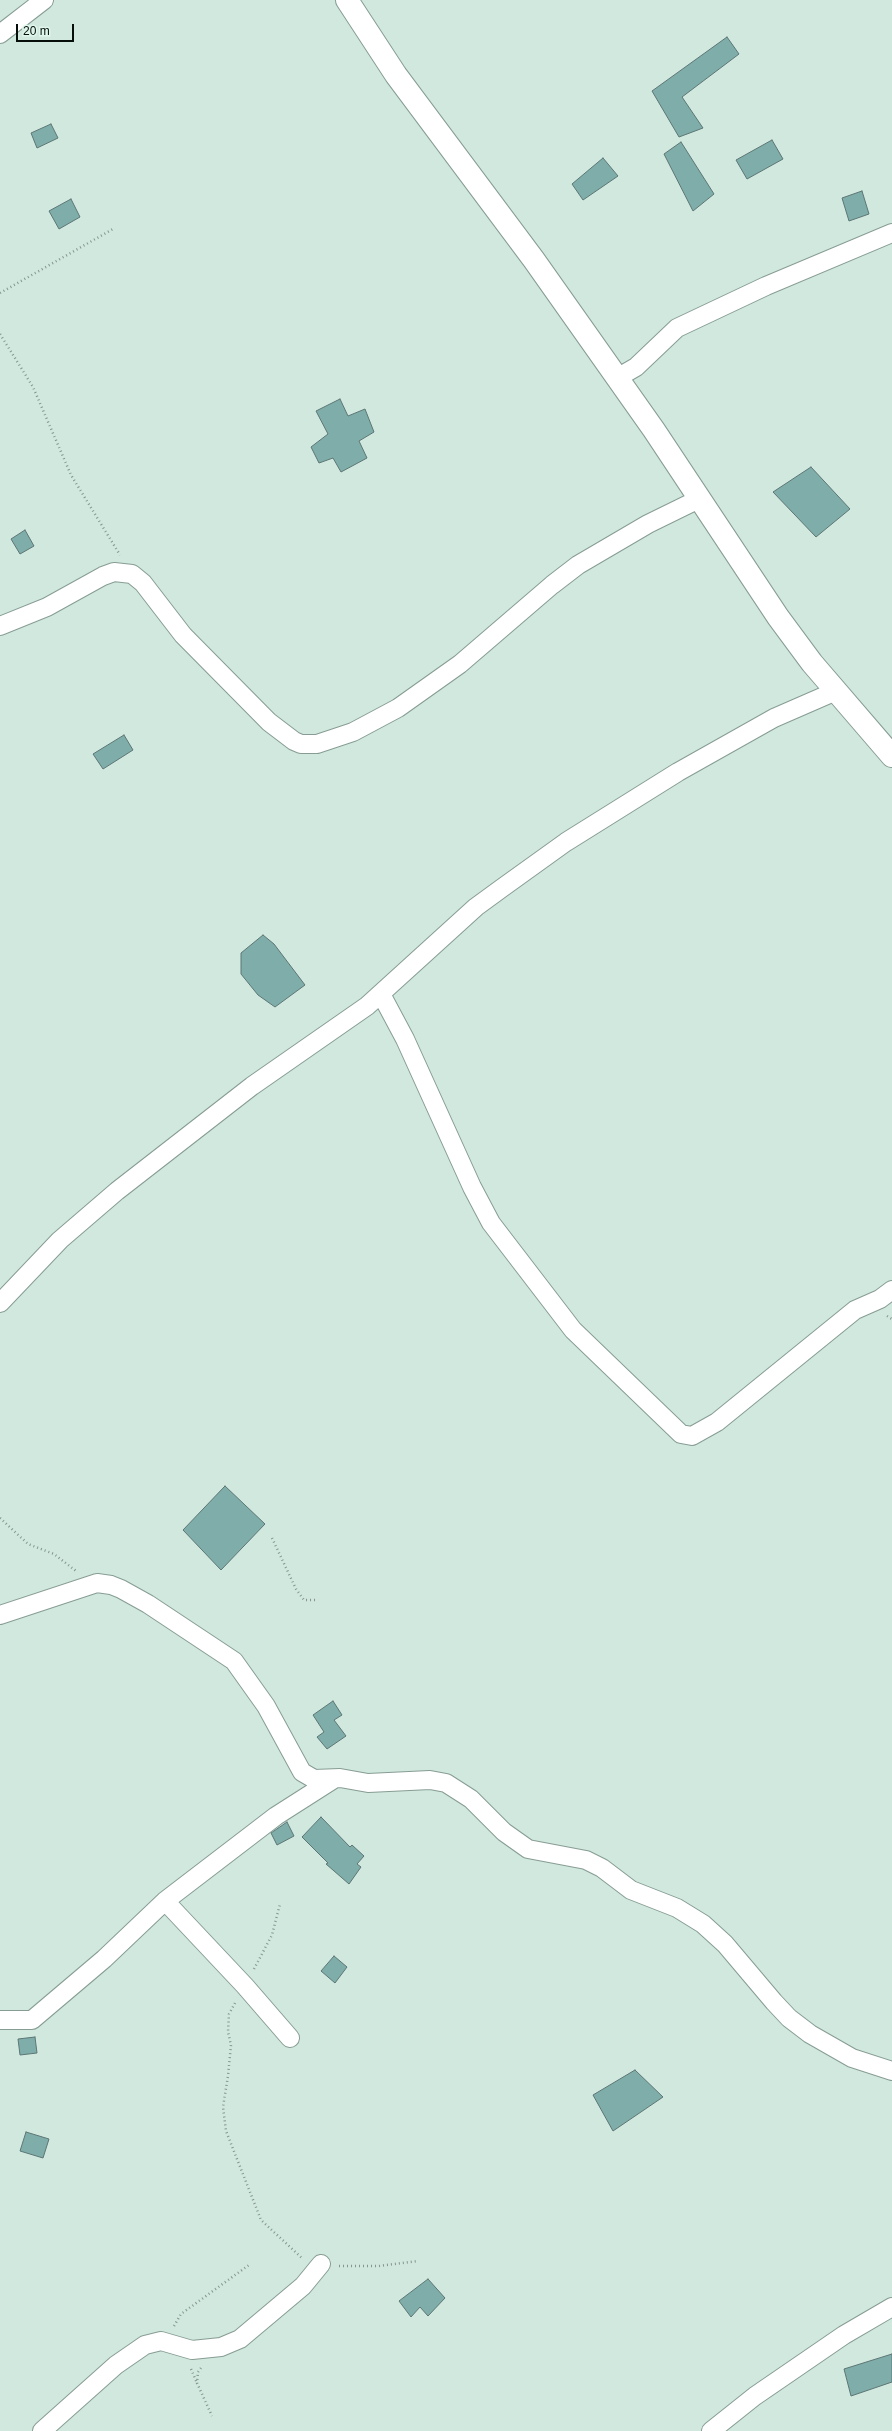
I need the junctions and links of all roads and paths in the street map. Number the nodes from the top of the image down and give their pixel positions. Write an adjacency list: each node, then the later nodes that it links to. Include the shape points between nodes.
1 (44, 0): 3 (street)
2 (347, 0): 8 (street, via 396,75)
3 (0, 34)
4 (113, 229): 6 (path)
5 (892, 233): 8 (street, via 766,286 677,328 636,367)
6 (0, 293)
7 (0, 334): 10 (path, via 33,387 70,475)
8 (618, 378): 9 (street)
9 (700, 499): 10 (street, via 648,524 578,565 460,664 398,708 353,732 317,744 301,744 294,741 269,722 183,635); 12 (street, via 778,617)
10 (132, 574): 11 (street, via 114,572 103,576 47,608)
11 (0, 626)
12 (836, 691): 13 (street); 14 (street, via 749,731 566,842 476,907)
13 (892, 756)
14 (381, 994): 15 (street, via 405,1039 491,1223 573,1330 681,1434 692,1436 717,1422 851,1313); 16 (street, via 222,1108 116,1191 60,1240)
15 (892, 1290)
16 (0, 1303)
17 (0, 1518): 19 (path, via 28,1544 54,1554)
18 (272, 1538): 20 (path, via 296,1589 304,1600)
19 (93, 1585): 21 (street); 22 (street, via 111,1585 134,1596 234,1661 266,1706 302,1772 314,1779)
20 (316, 1600)
21 (0, 1615)
22 (339, 1775): 23 (street, via 276,1816); 28 (street, via 368,1783 430,1780 456,1788 509,1836 528,1849 586,1860 602,1868 631,1890 677,1908 703,1924 725,1944 774,2002 805,2030 852,2058)
23 (165, 1901): 25 (street); 26 (street, via 104,1959 32,2020)
24 (280, 1904): 25 (path, via 272,1935)
25 (245, 1986): 27 (street); 30 (path, via 229,2014 228,2032 231,2045 222,2107 226,2131 262,2220 302,2258)
26 (0, 2020)
27 (290, 2038)
28 (892, 2071)
29 (418, 2261): 30 (path, via 379,2266)
30 (321, 2264): 34 (street, via 303,2286 240,2339)
31 (248, 2265): 33 (path, via 181,2314 173,2329)
32 (892, 2307): 38 (street, via 844,2335 755,2396)
33 (182, 2347): 34 (street, via 192,2350); 35 (path); 37 (street, via 161,2340 145,2345 116,2365)
34 (217, 2347): 35 (path, via 198,2372)
35 (197, 2383): 36 (path)
36 (212, 2416)
37 (42, 2431)
38 (711, 2431)

